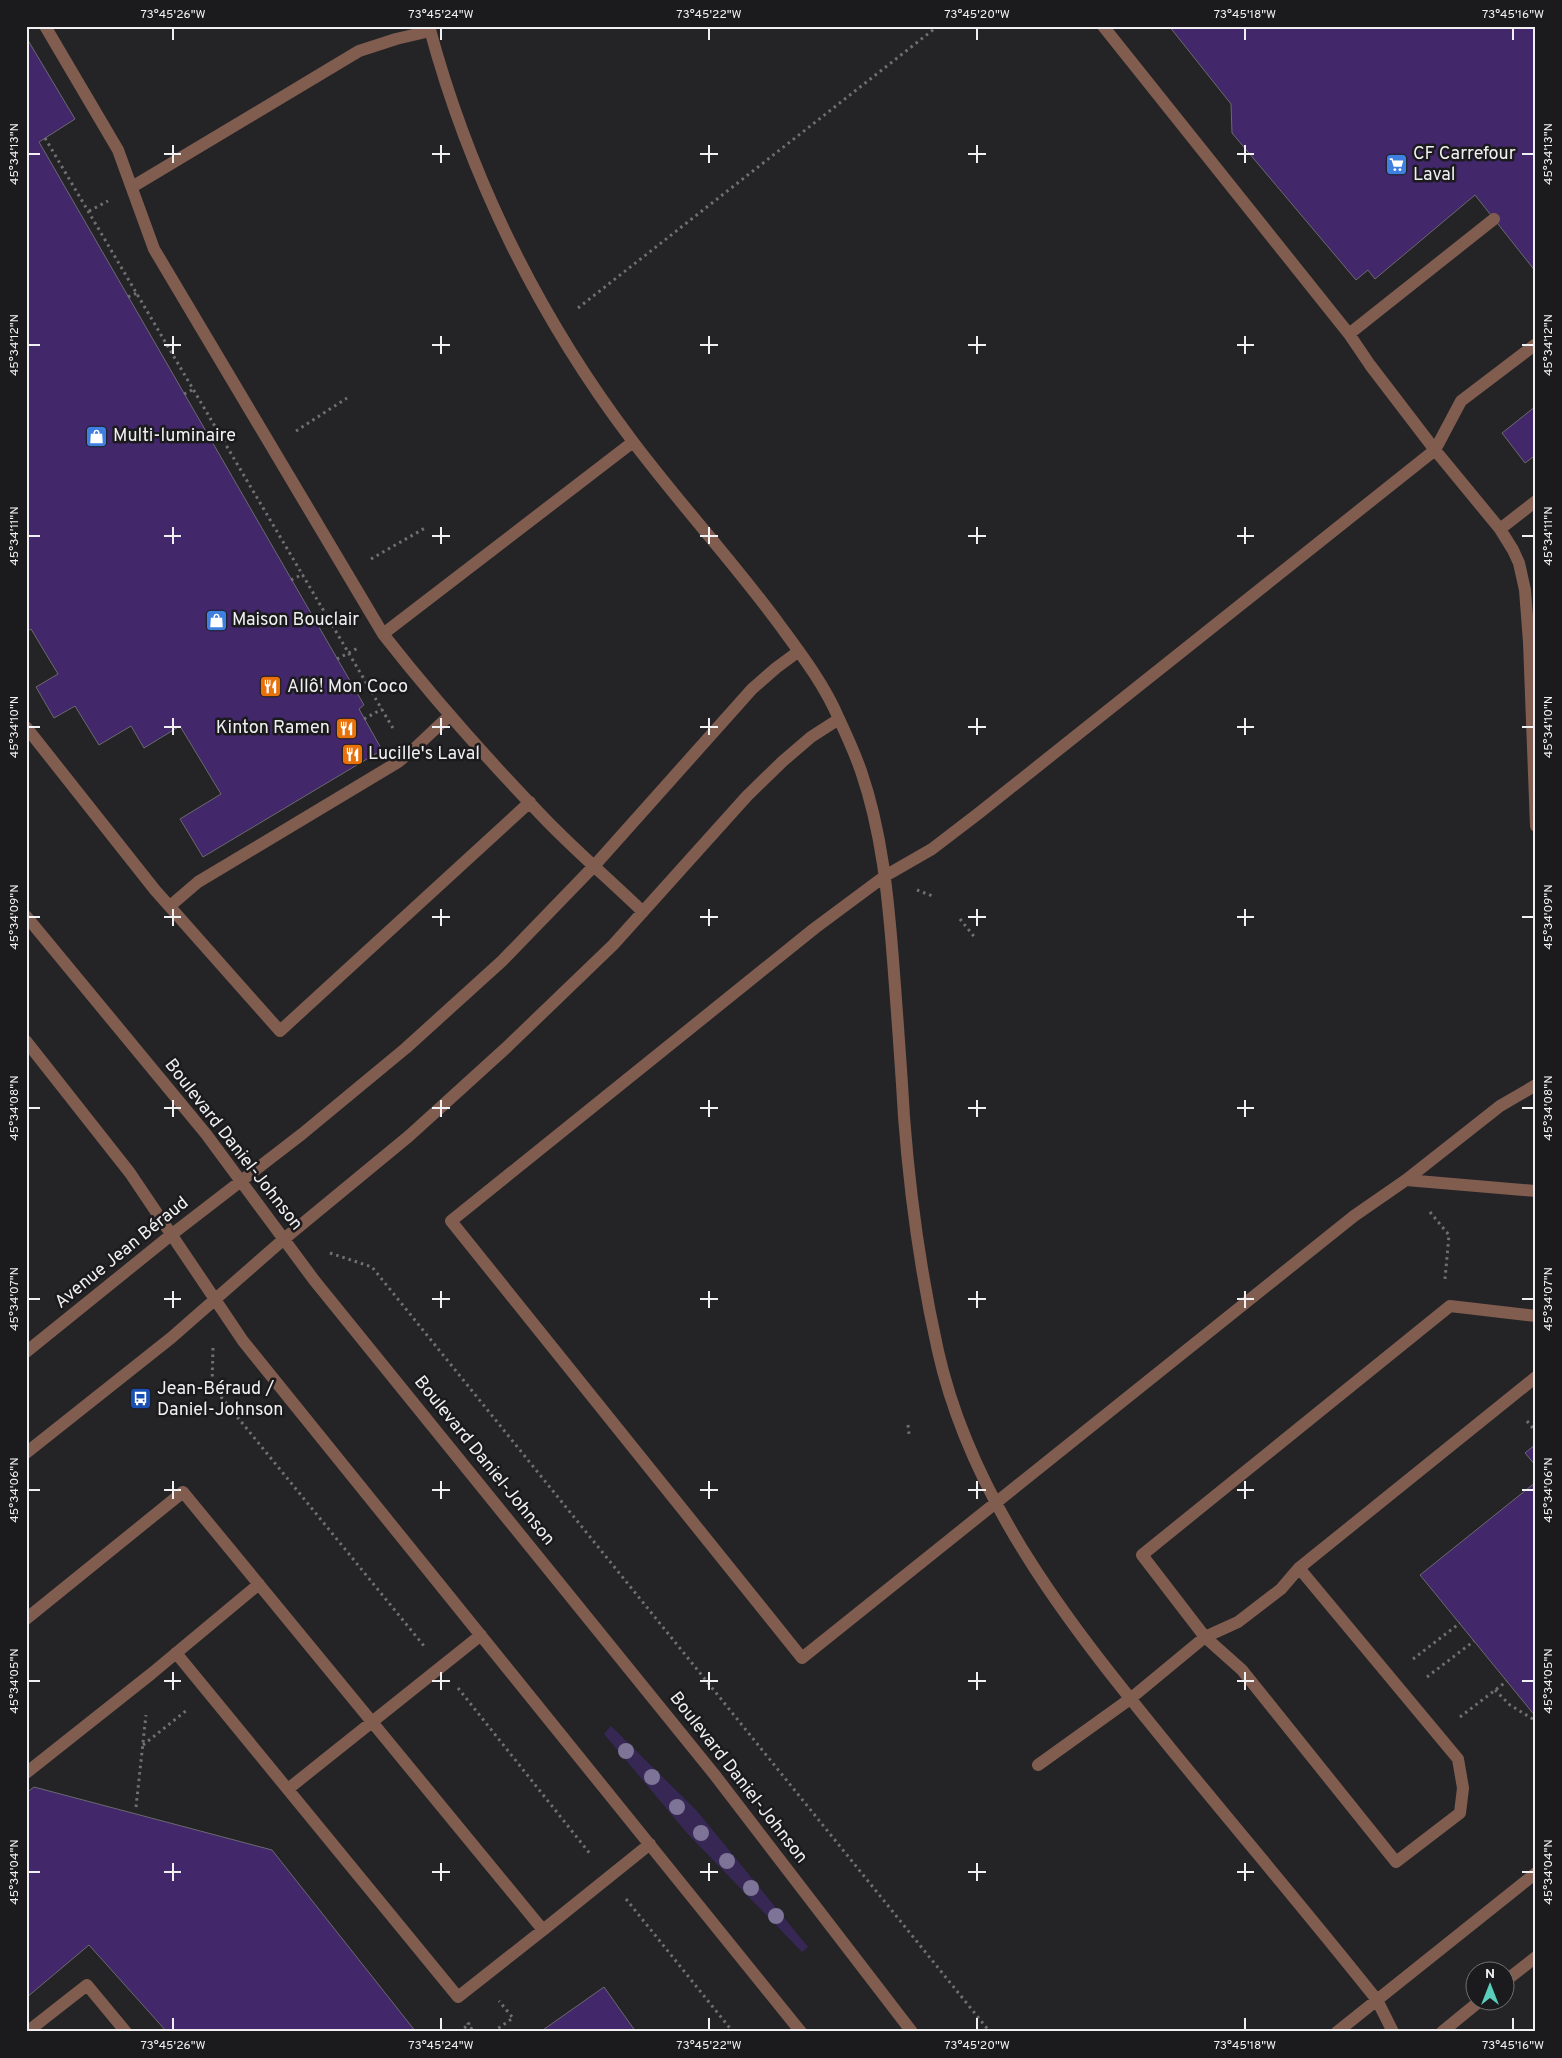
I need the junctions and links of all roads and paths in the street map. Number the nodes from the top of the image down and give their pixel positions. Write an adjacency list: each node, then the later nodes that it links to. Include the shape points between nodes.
1 (45, 26): 6 (street, via 118,150)
2 (938, 26): 10 (path)
3 (1103, 26): 11 (street)
4 (430, 29): 6 (street, via 359,51); 10 (street, via 476,170)
5 (45, 138): 8 (path)
6 (132, 187): 21 (street, via 154,249)
7 (1494, 219): 11 (street)
8 (137, 293): 9 (path); 13 (path)
9 (128, 297)
10 (556, 326): 15 (street, via 584,374)
11 (1348, 334): 16 (street)
12 (1536, 344): 16 (street, via 1462,401)
13 (194, 390): 14 (path); 19 (path)
14 (184, 394)
15 (633, 442): 21 (street); 23 (street, via 752,587)
16 (1435, 450): 18 (street); 35 (street, via 979,813 932,848)
17 (1536, 501): 18 (street)
18 (1500, 529): 22 (street, via 1513,550 1523,578)
19 (303, 574): 20 (path); 24 (path)
20 (290, 580)
21 (383, 634): 27 (street)
22 (1532, 640): 33 (street)
23 (799, 651): 29 (street, via 828,695); 34 (street, Avenue Jean Béraud, via 752,689)
24 (349, 653): 25 (path); 26 (path)
25 (337, 659)
26 (382, 709): 28 (path); 31 (path)
27 (450, 714): 32 (street); 36 (street, via 398,762 198,882)
28 (364, 719)
29 (839, 719): 35 (street, via 861,771); 37 (street, via 811,736 783,760)
30 (26, 727): 36 (street)
31 (395, 731)
32 (530, 802): 34 (street); 36 (street, via 280,1031)
33 (1536, 826)
34 (595, 865): 37 (street); 44 (street, Avenue Jean Béraud, via 502,960 406,1048 296,1140)
35 (885, 876): 59 (street, via 906,1144 926,1289 938,1353 955,1411 973,1457); 59 (street, via 815,928 451,1221 802,1658)
36 (170, 906)
37 (643, 912): 48 (street, via 507,1047 409,1136)
38 (26, 916): 44 (street, Boulevard Daniel-Johnson)
39 (960, 919): 40 (path)
40 (976, 938)
41 (26, 1040): 46 (street, via 130,1173)
42 (1536, 1085): 43 (street, via 1500,1106)
43 (1406, 1180): 45 (street); 59 (street, via 1354,1216)
44 (241, 1181): 46 (street, Avenue Jean Béraud); 48 (street, Boulevard Daniel-Johnson)
45 (1536, 1191)
46 (171, 1235): 51 (street); 53 (street, Avenue Jean Béraud)
47 (1449, 1235): 50 (path)
48 (284, 1239): 51 (street); 102 (street, Boulevard Daniel-Johnson, via 720,1781)
49 (372, 1267): 103 (path, Boulevard Daniel-Johnson)
50 (1445, 1278)
51 (214, 1300): 58 (street); 64 (street, via 243,1341)
52 (1536, 1316): 65 (street, via 1450,1306 1142,1555)
53 (26, 1352)
54 (1536, 1377): 60 (street)
55 (212, 1386): 68 (path)
56 (908, 1425): 57 (path)
57 (909, 1434)
58 (26, 1453)
59 (997, 1503): 74 (street, via 1062,1611)
60 (1299, 1568): 65 (street, via 1281,1589 1238,1622); 65 (street, via 1458,1759 1463,1788 1460,1813 1396,1862 1242,1670)
61 (259, 1584): 62 (street, via 183,1492); 69 (street); 77 (street)
62 (26, 1619)
63 (1460, 1623): 66 (path)
64 (481, 1635): 77 (street); 85 (street)
65 (1205, 1637): 74 (street)
66 (1435, 1641)
67 (1474, 1641): 70 (path)
68 (427, 1650)
69 (176, 1653): 82 (street); 83 (street)
70 (1450, 1660)
71 (1507, 1681): 73 (path)
72 (454, 1684): 86 (path)
73 (1495, 1690): 76 (path, via 1510,1705); 78 (path)
74 (1130, 1699): 81 (street); 92 (street)
75 (146, 1716): 80 (path)
76 (1536, 1721)
77 (372, 1722): 83 (street); 89 (street)
78 (1453, 1723)
79 (166, 1727): 80 (path)
80 (143, 1745): 84 (path)
81 (1038, 1765)
82 (26, 1773)
83 (288, 1789): 89 (street, via 458,1997)
84 (136, 1806)
85 (650, 1844): 89 (street); 101 (street)
86 (590, 1855)
87 (1536, 1873): 92 (street)
88 (632, 1906): 100 (path)
89 (543, 1930)
90 (1536, 1957): 91 (street)
91 (1514, 1974)
92 (1376, 2000): 104 (street); 105 (street)
93 (499, 2001): 99 (path, via 513,2018)
94 (1469, 2010): 106 (street)
95 (468, 2024): 98 (path)
96 (28, 2031): 97 (street, via 87,1984)
97 (126, 2032)
98 (459, 2032)
99 (493, 2032)
100 (733, 2032)
101 (801, 2032)
102 (912, 2032)
103 (990, 2032)
104 (1336, 2032)
105 (1393, 2032)
106 (1442, 2032)

